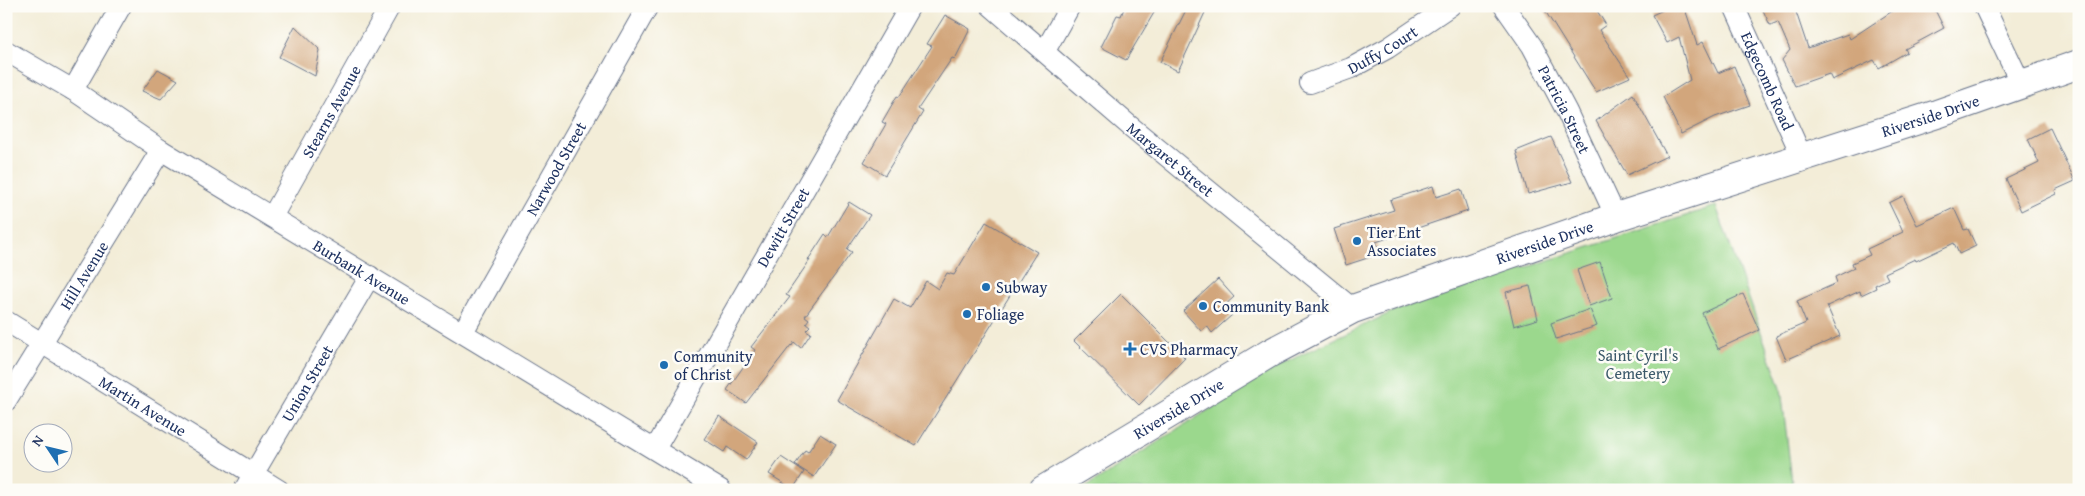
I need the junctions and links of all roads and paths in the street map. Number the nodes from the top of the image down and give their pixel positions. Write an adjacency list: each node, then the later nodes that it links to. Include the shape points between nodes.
1 (121, 6): 16 (street)
2 (390, 6): 19 (street, Stearns Avenue)
3 (648, 6): 24 (street, Narwood Street)
4 (910, 6): 27 (street, Dewitt Street)
5 (991, 6): 12 (street, Margaret Street)
6 (1070, 6): 12 (street)
7 (1450, 6): 14 (street, Duffy Court, via 1359,64)
8 (1504, 6): 20 (street, Patricia Street, via 1532,46)
9 (1734, 6): 18 (street, Edgecomb Road)
10 (1984, 6): 15 (street)
11 (6, 50): 16 (street, Burbank Avenue)
12 (1045, 51): 22 (street, Margaret Street, via 1130,126)
13 (2079, 64): 15 (main road, Riverside Drive)
14 (1310, 83)
15 (2021, 84): 18 (main road, Riverside Drive)
16 (74, 90): 17 (street, Burbank Avenue)
17 (161, 150): 19 (street, Burbank Avenue); 25 (street, Hill Avenue)
18 (1802, 157): 20 (main road, Riverside Drive)
19 (272, 217): 21 (street, Burbank Avenue)
20 (1616, 217): 22 (main road, Riverside Drive)
21 (370, 276): 24 (street, Burbank Avenue); 28 (street, Union Street)
22 (1353, 309): 31 (main road, Riverside Drive, via 1270,353)
23 (6, 321): 25 (street, Martin Avenue)
24 (463, 332): 27 (street, Burbank Avenue)
25 (42, 343): 26 (street, Hill Avenue); 28 (street, Martin Avenue)
26 (6, 401)
27 (655, 449): 30 (street, Burbank Avenue)
28 (249, 482): 29 (street, Martin Avenue)
29 (280, 490)
30 (720, 490)
31 (1043, 490)

